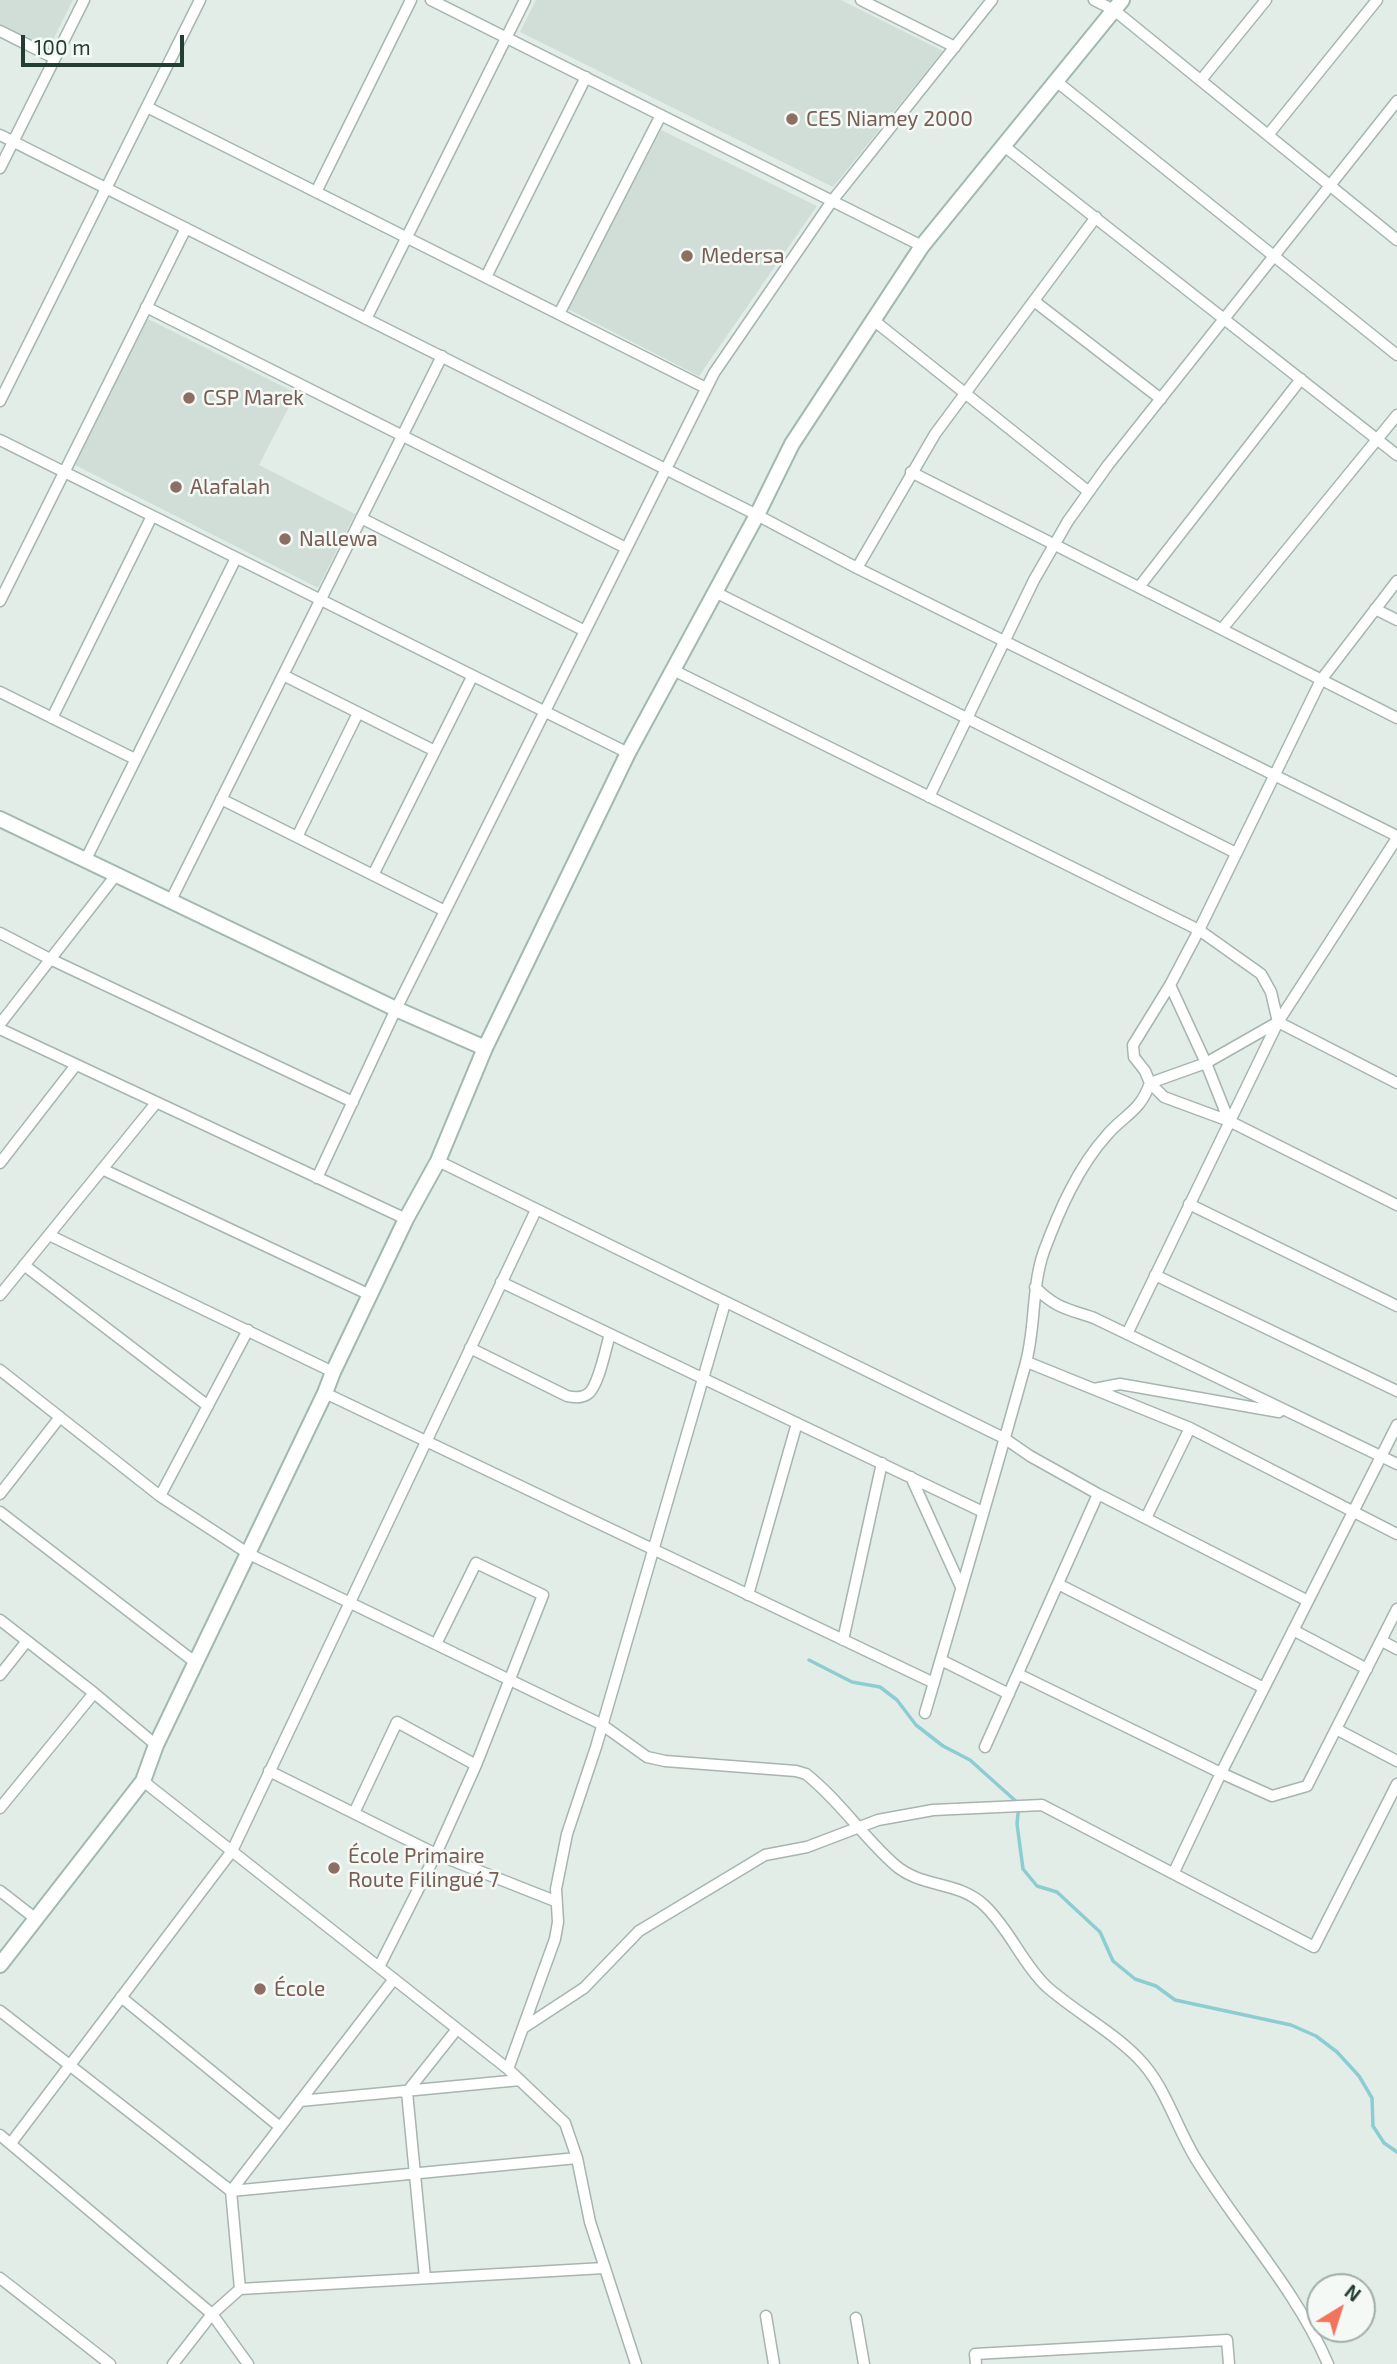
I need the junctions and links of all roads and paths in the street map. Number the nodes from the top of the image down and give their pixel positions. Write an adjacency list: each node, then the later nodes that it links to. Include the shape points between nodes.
1 (83, 0): 15 (street)
2 (200, 0): 20 (street)
3 (411, 0): 29 (street)
4 (432, 0): 13 (street)
5 (525, 0): 13 (street)
6 (861, 0): 14 (street)
7 (992, 0): 14 (street)
8 (1094, 0): 11 (street)
9 (1266, 0): 17 (street)
10 (1377, 0): 23 (street)
11 (1118, 5): 17 (street); 18 (street)
12 (0, 31): 15 (street)
13 (506, 38): 16 (street); 33 (street)
14 (955, 47): 30 (street)
15 (54, 58): 24 (street)
16 (586, 77): 21 (street); 37 (street)
17 (1201, 80): 23 (street)
18 (1056, 81): 25 (street); 36 (street)
19 (1397, 102): 27 (street)
20 (146, 107): 28 (street); 29 (street)
21 (661, 115): 30 (street); 40 (street)
22 (0, 135): 24 (street)
23 (1268, 135): 27 (street)
24 (13, 141): 26 (street); 28 (street)
25 (1004, 146): 31 (street); 35 (street)
26 (0, 168)
27 (1330, 186): 34 (street); 36 (street)
28 (106, 188): 32 (street); 50 (street)
29 (316, 192): 33 (street)
30 (832, 201): 35 (street); 47 (street)
31 (1096, 217): 38 (street); 43 (street)
32 (186, 228): 39 (street); 41 (street)
33 (407, 238): 37 (street); 41 (street)
34 (1397, 240)
35 (922, 246): 42 (street)
36 (1275, 257): 43 (street); 44 (street)
37 (486, 277): 40 (street)
38 (1034, 301): 48 (street); 49 (street)
39 (146, 307): 52 (street); 57 (street)
40 (559, 314): 47 (street)
41 (366, 319): 45 (street)
42 (872, 319): 48 (street); 60 (street, via 792,444)
43 (1225, 319): 46 (street); 49 (street)
44 (1397, 355)
45 (442, 356): 52 (street); 56 (street)
46 (1301, 379): 53 (street); 68 (street)
47 (706, 388): 56 (street)
48 (965, 394): 58 (street); 59 (street)
49 (1161, 399): 59 (street)
50 (0, 401)
51 (1397, 415): 53 (street)
52 (402, 436): 62 (street); 64 (street)
53 (1377, 439): 55 (street); 74 (street)
54 (0, 440): 57 (street)
55 (1397, 455)
56 (666, 469): 60 (street); 64 (street)
57 (64, 472): 61 (street); 71 (street)
58 (911, 472): 63 (street); 66 (street)
59 (1089, 492): 63 (street)
60 (757, 515): 66 (street); 69 (street)
61 (152, 516): 65 (street); 84 (street)
62 (361, 518): 70 (street); 75 (street)
63 (1054, 544): 68 (street); 76 (street)
64 (626, 548): 75 (street)
65 (236, 558): 70 (street); 89 (street)
66 (857, 568): 76 (street)
67 (1397, 581): 72 (street)
68 (1139, 587): 74 (street)
69 (715, 592): 77 (street); 86 (street)
70 (320, 600): 78 (street); 79 (street)
71 (0, 601)
72 (1375, 609): 73 (street); 80 (street)
73 (1397, 620)
74 (1222, 629): 80 (street)
75 (585, 631): 83 (street)
76 (1004, 641): 86 (street); 90 (street)
77 (673, 670): 88 (street); 91 (street)
78 (283, 675): 82 (street); 92 (street)
79 (472, 677): 83 (street); 87 (street)
80 (1321, 680): 85 (street); 90 (street)
81 (0, 692): 84 (street)
82 (358, 713): 87 (street); 94 (street)
83 (544, 713): 88 (street); 101 (street)
84 (52, 718): 89 (street)
85 (1397, 718)
86 (966, 719): 91 (street); 96 (street)
87 (435, 751): 99 (street)
88 (628, 753): 110 (street)
89 (135, 760): 97 (street)
90 (1274, 775): 95 (street); 96 (street)
91 (929, 797): 102 (street)
92 (221, 799): 94 (street); 100 (street)
93 (0, 819): 97 (street)
94 (297, 836): 99 (street)
95 (1397, 837): 107 (street)
96 (1236, 853): 102 (street)
97 (86, 859): 98 (street)
98 (117, 875): 100 (street); 104 (street)
99 (373, 875): 101 (street)
100 (171, 900): 106 (street)
101 (446, 911): 106 (street)
102 (1199, 930): 105 (street); 107 (street, via 1261,974)
103 (0, 933): 104 (street)
104 (50, 959): 108 (street); 116 (street)
105 (1170, 985): 111 (street); 113 (street, via 1133,1045 1134,1057)
106 (397, 1009): 110 (street); 116 (street)
107 (1278, 1022): 111 (street); 114 (street); 117 (street)
108 (0, 1024)
109 (0, 1029): 112 (street)
110 (485, 1048): 118 (street)
111 (1206, 1063): 113 (street); 117 (street)
112 (76, 1065): 115 (street); 119 (street)
113 (1150, 1083): 117 (street, via 1164,1097); 130 (street, via 1140,1106 1107,1134 1082,1169 1043,1254)
114 (1397, 1083)
115 (156, 1102): 120 (street); 121 (street)
116 (353, 1102): 121 (street)
117 (1229, 1121): 122 (street); 123 (street)
118 (438, 1161): 124 (street); 125 (street)
119 (0, 1163)
120 (102, 1169): 126 (street); 131 (street)
121 (317, 1178): 125 (street)
122 (1189, 1204): 128 (street); 134 (street)
123 (1397, 1205)
124 (536, 1210): 129 (street); 133 (street)
125 (406, 1219): 131 (street)
126 (49, 1235): 127 (street); 135 (street)
127 (24, 1265): 132 (street); 146 (street)
128 (1155, 1275): 137 (street); 144 (street)
129 (501, 1282): 136 (street); 138 (street)
130 (1035, 1287): 137 (street, via 1048,1301); 139 (street)
131 (370, 1295): 141 (street)
132 (0, 1296)
133 (725, 1303): 142 (street); 152 (street)
134 (1397, 1306)
135 (248, 1330): 141 (street); 146 (street)
136 (610, 1334): 138 (street, via 592,1388 575,1398); 142 (street)
137 (1127, 1334): 147 (street)
138 (470, 1348): 153 (street)
139 (1027, 1362): 143 (street); 152 (street)
140 (0, 1370): 148 (street)
141 (333, 1372): 145 (street)
142 (703, 1377): 149 (street); 166 (street)
143 (1094, 1390): 147 (street, via 1120,1384); 151 (street)
144 (1397, 1391)
145 (325, 1393): 153 (street); 167 (street)
146 (208, 1406): 160 (street)
147 (1290, 1414): 154 (street)
148 (60, 1417): 158 (street); 160 (street)
149 (797, 1423): 155 (street); 170 (street)
150 (1397, 1425): 154 (street)
151 (1190, 1427): 161 (street); 164 (street)
152 (1004, 1438): 159 (street); 163 (street)
153 (426, 1441): 166 (street); 172 (street)
154 (1381, 1456): 156 (street); 161 (street)
155 (882, 1463): 157 (street); 176 (street)
156 (1397, 1464)
157 (911, 1477): 163 (street); 169 (street)
158 (0, 1494)
159 (1098, 1494): 164 (street); 168 (street)
160 (160, 1496): 167 (street)
161 (1353, 1511): 165 (street); 171 (street)
162 (0, 1512): 182 (street)
163 (983, 1512): 169 (street)
164 (1146, 1518): 171 (street)
165 (1397, 1534)
166 (652, 1550): 170 (street); 192 (street)
167 (249, 1554): 172 (street); 182 (street)
168 (1058, 1584): 184 (street); 188 (street)
169 (961, 1587): 181 (street)
170 (748, 1595): 176 (street)
171 (1308, 1601): 175 (street)
172 (349, 1602): 179 (street); 198 (street)
173 (1397, 1609): 178 (street)
174 (0, 1619): 177 (street)
175 (1293, 1630): 183 (street); 188 (street)
176 (843, 1640): 187 (street)
177 (27, 1641): 185 (street); 189 (street)
178 (1382, 1641): 180 (street); 183 (street)
179 (436, 1644): 186 (street); 186 (street, via 475,1563 520,1584 542,1595)
180 (1397, 1649)
181 (941, 1660): 187 (street); 190 (street)
182 (196, 1662): 194 (street)
183 (1367, 1669): 193 (street)
184 (1018, 1674): 190 (street); 199 (street)
185 (0, 1675)
186 (510, 1680): 192 (street); 197 (street)
187 (934, 1683): 191 (street)
188 (1264, 1688): 199 (street)
189 (94, 1692): 194 (street); 202 (street)
190 (1009, 1694): 195 (street)
191 (925, 1713)
192 (601, 1724): 204 (street, via 654,1759 806,1774); 209 (street, via 567,1834)
193 (1336, 1729): 196 (street); 199 (street, via 1307,1786 1272,1796)
194 (156, 1745): 200 (street)
195 (985, 1747)
196 (1397, 1760)
197 (476, 1765): 203 (street, via 397,1722); 206 (street)
198 (269, 1771): 203 (street); 205 (street)
199 (1221, 1773): 207 (street)
200 (143, 1781): 205 (street); 210 (street)
201 (1397, 1784): 207 (street, via 1314,1947)
202 (0, 1808)
203 (354, 1813): 206 (street)
204 (860, 1827): 207 (street, via 933,1810 1042,1805); 216 (street, via 807,1847 765,1855 639,1931 583,1988); 244 (street, via 909,1875 955,1887 985,1905 1046,1986 1139,2058 1195,2158 1302,2316)
205 (232, 1851): 212 (street); 214 (street)
206 (436, 1854): 209 (street); 212 (street)
207 (1174, 1872)
208 (0, 1891): 210 (street)
209 (555, 1901): 216 (street, via 555,1939)
210 (36, 1919): 211 (street)
211 (0, 1965)
212 (379, 1967): 213 (street)
213 (394, 1979): 217 (street); 222 (street)
214 (121, 1997): 218 (street); 223 (street)
215 (0, 2011): 218 (street)
216 (523, 2028): 219 (street)
217 (457, 2029): 219 (street); 221 (street)
218 (69, 2065): 225 (street); 228 (street)
219 (508, 2069): 220 (street)
220 (520, 2080): 221 (street); 226 (street, via 565,2123)
221 (407, 2091): 222 (street); 227 (street)
222 (300, 2101): 223 (street)
223 (281, 2127): 228 (street)
224 (0, 2135): 225 (street)
225 (10, 2143): 233 (street)
226 (577, 2158): 227 (street); 229 (street)
227 (415, 2174): 228 (street); 231 (street)
228 (231, 2192): 232 (street)
229 (604, 2268): 231 (street); 239 (street)
230 (0, 2278): 236 (street)
231 (425, 2278): 232 (street)
232 (240, 2289): 233 (street)
233 (212, 2314): 237 (street); 238 (street)
234 (766, 2316): 240 (street)
235 (856, 2318): 241 (street)
236 (110, 2364)
237 (173, 2364)
238 (248, 2364)
239 (636, 2364)
240 (774, 2364)
241 (864, 2364)
242 (976, 2364): 243 (street, via 975,2354 1227,2340)
243 (1229, 2364)
244 (1328, 2364)

